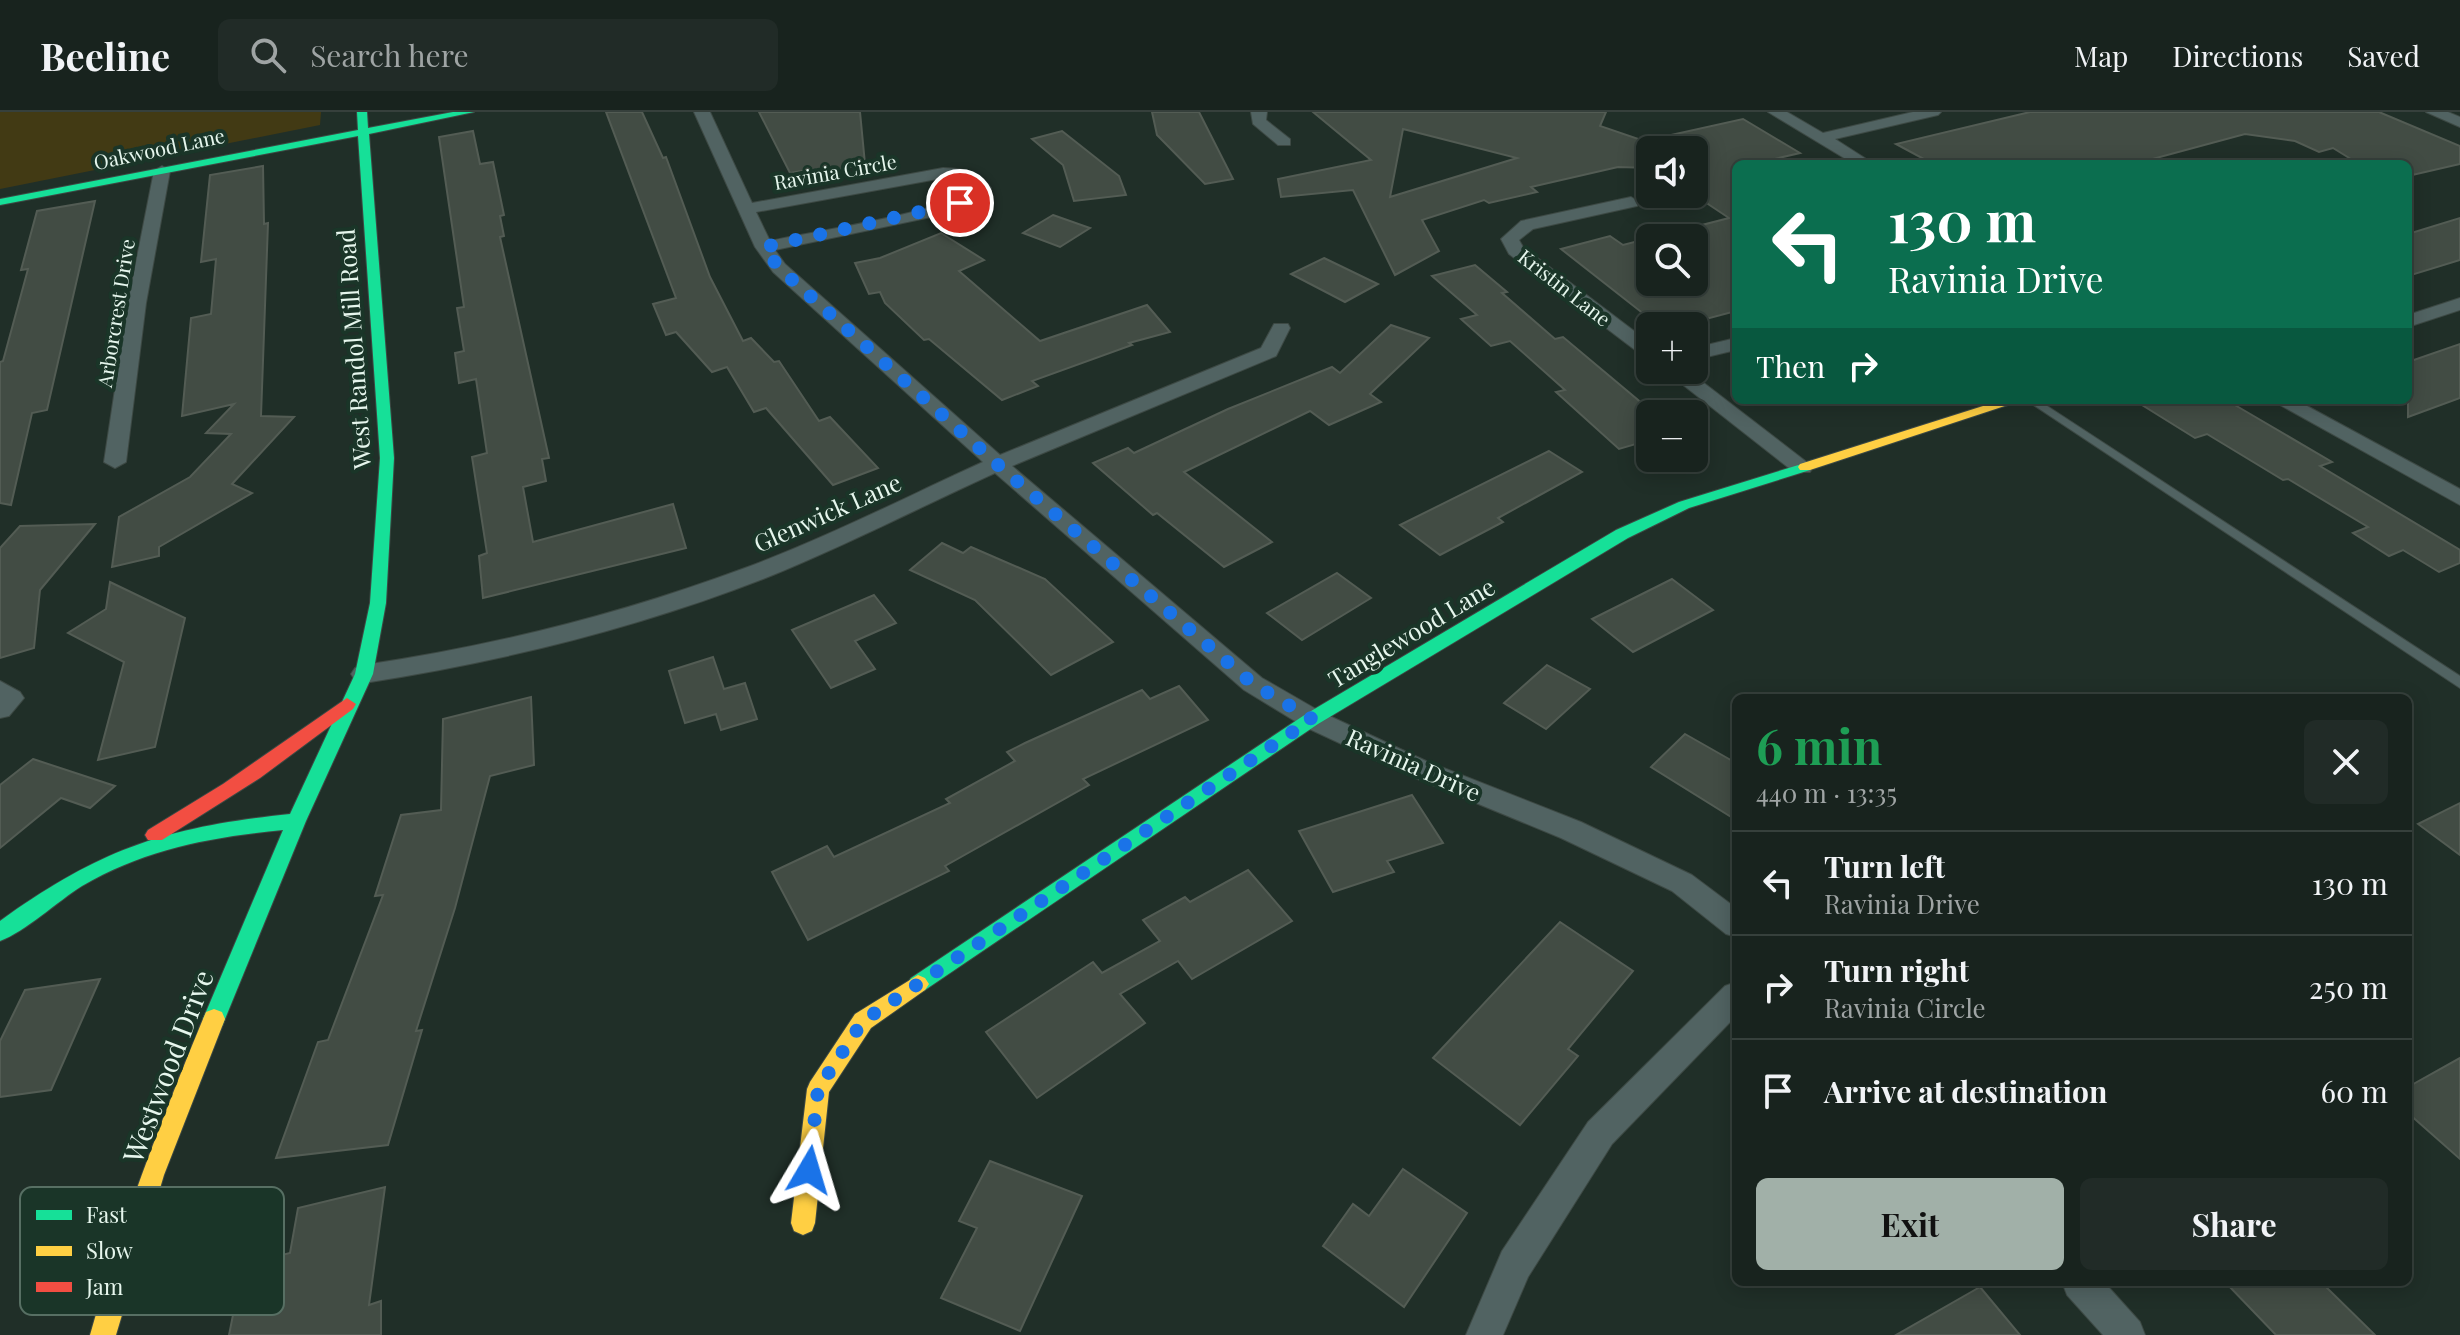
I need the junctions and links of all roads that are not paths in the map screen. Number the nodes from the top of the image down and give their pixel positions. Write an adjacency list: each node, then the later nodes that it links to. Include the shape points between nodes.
1 (469, 112): 7 (street, Oakwood Lane)
2 (702, 112): 15 (street, Ravinia Drive)
3 (1259, 112): 10 (street, via 1258,121)
4 (1776, 112): 9 (street)
5 (1933, 112): 9 (street)
6 (2434, 112): 8 (street)
7 (363, 121): 12 (street, Oakwood Lane); 31 (street, West Randol Mill Road, via 387,458 378,603)
8 (2460, 122)
9 (1821, 138): 11 (street)
10 (1284, 142)
11 (1859, 160)
12 (162, 171): 13 (street, Oakwood Lane); 27 (street, Arborcrest Drive)
13 (0, 202)
14 (1631, 202): 20 (street, Kristin Lane, via 1527,225 1510,239 1515,250)
15 (746, 209): 16 (street, Ravinia Drive); 16 (street, Ravinia Circle, via 943,173 968,174 983,188 975,198 944,209)
16 (764, 247): 28 (street, Ravinia Drive, via 779,268)
17 (2460, 304): 18 (street)
18 (2412, 320)
19 (1281, 328): 28 (street, Glenwick Lane, via 1269,352)
20 (1636, 341)
21 (1732, 345): 22 (street)
22 (1708, 351)
23 (1692, 384): 29 (street)
24 (2003, 404): 29 (street, Tanglewood Lane)
25 (2037, 404): 32 (lane)
26 (2288, 404): 30 (street)
27 (115, 462)
28 (997, 464): 31 (street, Glenwick Lane, via 755,573 603,625 450,661); 36 (street, Ravinia Drive, via 1253,684)
29 (1802, 467): 36 (street, Tanglewood Lane, via 1684,505 1622,534)
30 (2460, 498)
31 (364, 674): 34 (street, West Randol Mill Road)
32 (2460, 683)
33 (0, 690): 35 (street, via 11,698)
34 (352, 701): 37 (street, West Randol Mill Road); 38 (street, via 279,758)
35 (0, 709)
36 (1312, 719): 39 (street, Ravinia Drive, via 1682,883); 43 (street, Tanglewood Lane, via 863,1021 818,1089)
37 (296, 821): 38 (street, via 226,829); 42 (street, Westwood Drive)
38 (123, 856): 40 (street, via 70,883)
39 (1732, 922)
40 (0, 932)
41 (1732, 999): 47 (street, via 1600,1133 1515,1264)
42 (150, 1187)
43 (803, 1223)
44 (2084, 1286): 48 (street)
45 (108, 1315): 46 (street, Westwood Drive)
46 (103, 1335)
47 (1484, 1335)
48 (2127, 1335)

